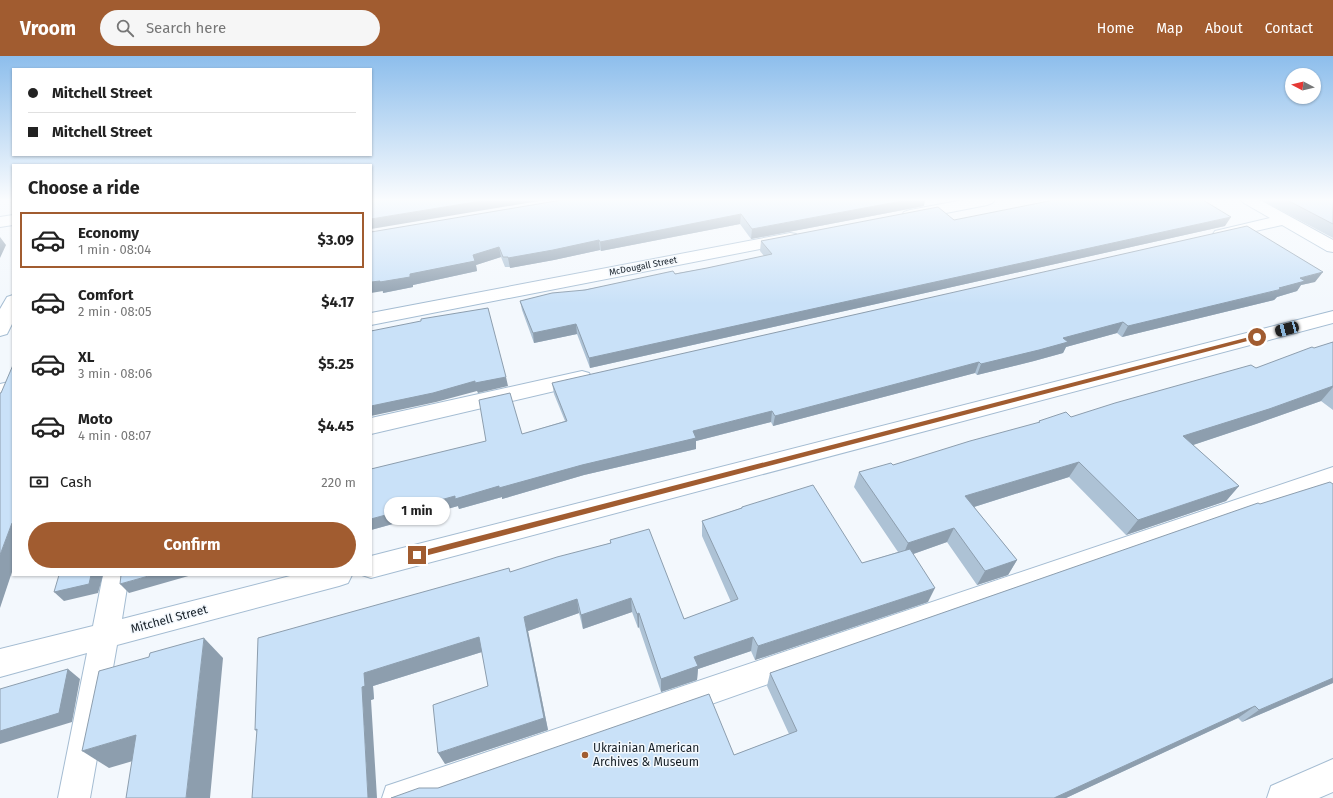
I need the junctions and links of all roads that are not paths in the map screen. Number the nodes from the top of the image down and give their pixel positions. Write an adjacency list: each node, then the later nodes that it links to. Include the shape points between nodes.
1 (807, 235): 8 (street, McDougall Street)
2 (1219, 235): 4 (street)
3 (1311, 235): 5 (street)
4 (1204, 238)
5 (1333, 247)
6 (12, 303): 9 (street)
7 (1333, 317): 15 (street)
8 (372, 319)
9 (0, 330)
10 (597, 375): 13 (street)
11 (12, 388): 12 (street)
12 (0, 391)
13 (372, 426)
14 (1333, 476): 22 (street)
15 (372, 567)
16 (116, 576): 18 (street)
17 (335, 576): 18 (street, Mitchell Street)
18 (104, 636): 19 (street, Mitchell Street); 21 (street)
19 (0, 663)
20 (1333, 775): 23 (street)
21 (74, 798)
22 (398, 798)
23 (1283, 798)

